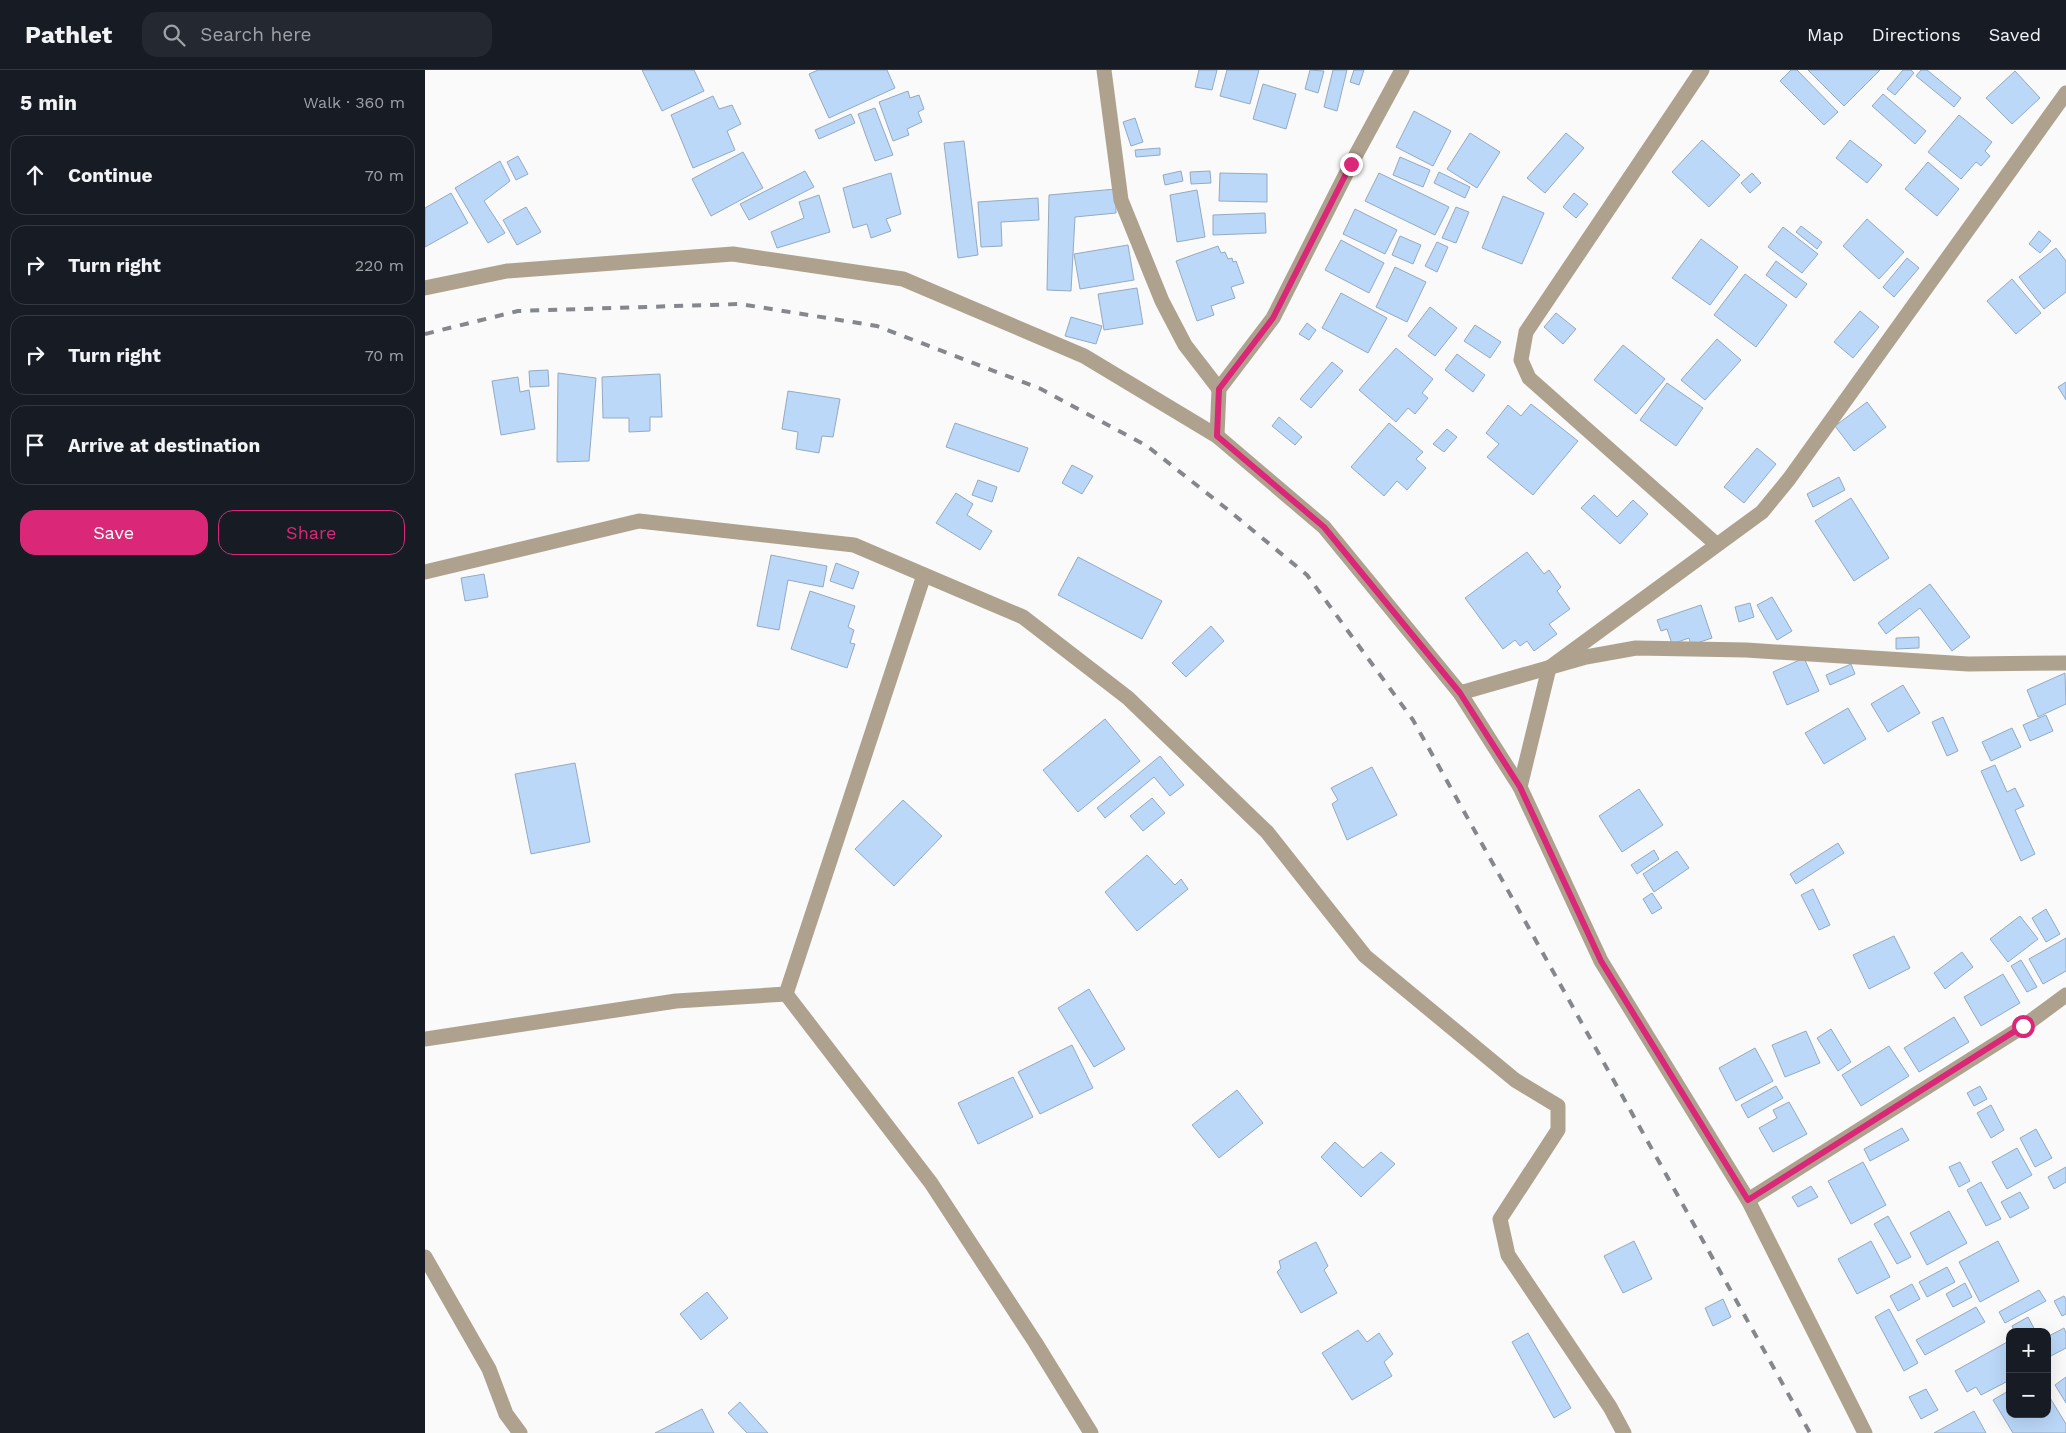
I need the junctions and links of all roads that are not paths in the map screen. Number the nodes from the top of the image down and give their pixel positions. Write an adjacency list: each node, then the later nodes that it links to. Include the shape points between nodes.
1 (1104, 70): 6 (street, via 1121,200 1162,301 1185,345)
2 (1402, 70): 6 (street, via 1273,318)
3 (1702, 70): 8 (street, via 1527,332 1521,360 1529,378)
4 (2066, 93): 8 (street, via 1789,479 1761,512)
5 (425, 288): 7 (street, via 507,271 733,254 903,279 1084,356)
6 (1219, 389): 7 (street)
7 (1217, 436): 13 (street, via 1324,527)
8 (1716, 544): 12 (street)
9 (425, 572): 10 (street, via 639,521 853,545)
10 (925, 575): 15 (street); 22 (street, via 1023,618 1128,698 1267,832 1365,956 1515,1080 1558,1106 1558,1130 1500,1219 1508,1255 1610,1407)
11 (2066, 663): 12 (street, via 1968,664 1746,650 1636,648)
12 (1549, 668): 13 (street); 14 (street)
13 (1460, 693): 14 (street)
14 (1520, 787): 18 (street, via 1601,961)
15 (786, 994): 17 (street, via 675,1002); 21 (street, via 931,1183)
16 (2066, 995): 18 (street, via 2023,1026)
17 (425, 1039)
18 (1748, 1200): 23 (street)
19 (425, 1257): 20 (street, via 489,1369 506,1414)
20 (520, 1433)
21 (1091, 1433)
22 (1623, 1433)
23 (1865, 1433)

